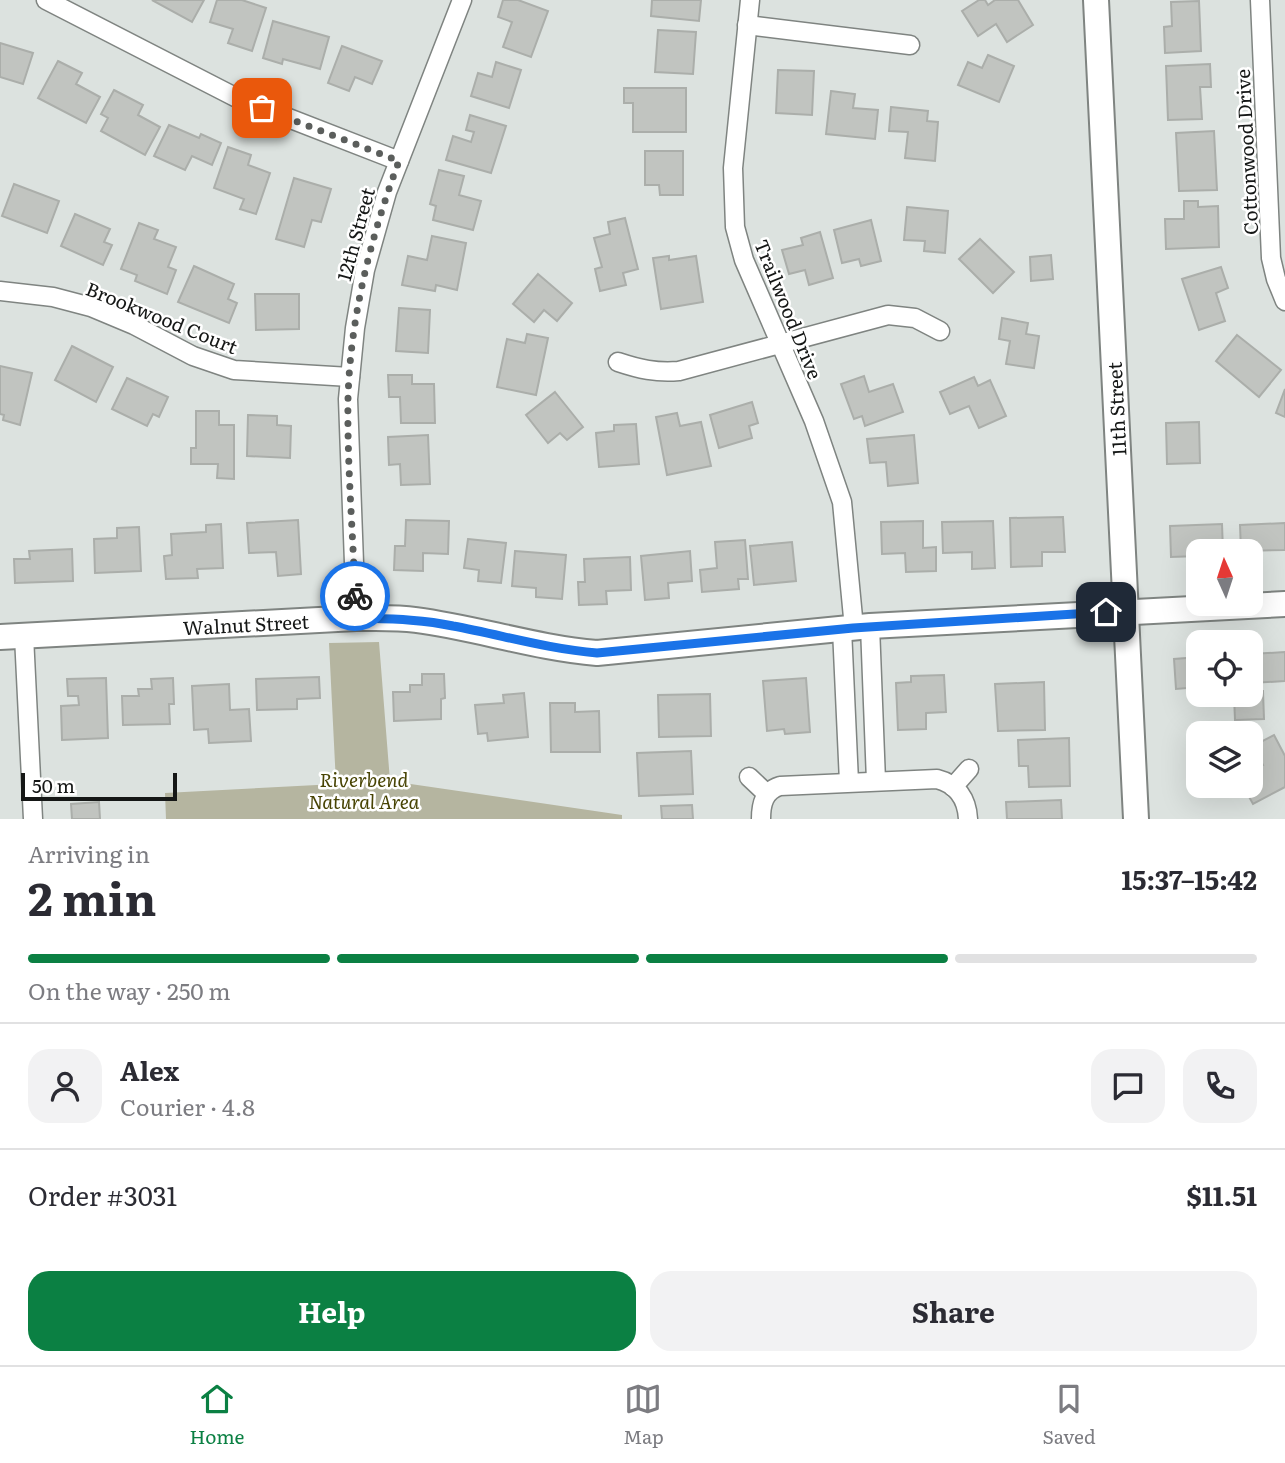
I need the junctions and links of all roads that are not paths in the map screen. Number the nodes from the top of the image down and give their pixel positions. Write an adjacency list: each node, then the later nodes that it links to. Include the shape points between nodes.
1 (46, 0): 8 (street, via 237,98)
2 (462, 0): 8 (street, 12th Street)
3 (750, 0): 6 (street, Trailwood Drive)
4 (1096, 0): 16 (street, 11th Street)
5 (1260, 0): 10 (street, Cottonwood Drive, via 1271,258)
6 (747, 25): 7 (street); 12 (street, Trailwood Drive, via 733,168 735,227)
7 (910, 46)
8 (399, 161): 14 (street, 12th Street, via 365,270)
9 (0, 290): 14 (street, Brookwood Court, via 91,307 192,356 234,370)
10 (1285, 301)
11 (940, 331): 12 (street, via 915,318 888,315)
12 (779, 342): 13 (street, via 659,373); 18 (street, Trailwood Drive, via 814,421 842,502)
13 (618, 362)
14 (350, 377): 17 (street, 12th Street)
15 (1285, 604): 16 (street, Walnut Street)
16 (1126, 612): 18 (street, Walnut Street); 29 (street, 11th Street)
17 (356, 618): 18 (street, Walnut Street, via 412,619 597,653); 19 (street, Walnut Street)
18 (855, 628): 22 (street); 23 (street)
19 (12, 636): 26 (street)
20 (970, 769): 24 (street)
21 (749, 777): 25 (street)
22 (876, 781): 23 (street); 24 (street, via 937,779)
23 (849, 782): 25 (street, via 780,786)
24 (953, 787): 28 (street, via 967,803)
25 (767, 794): 27 (street)
26 (33, 819)
27 (761, 819)
28 (968, 819)
29 (1136, 819)

